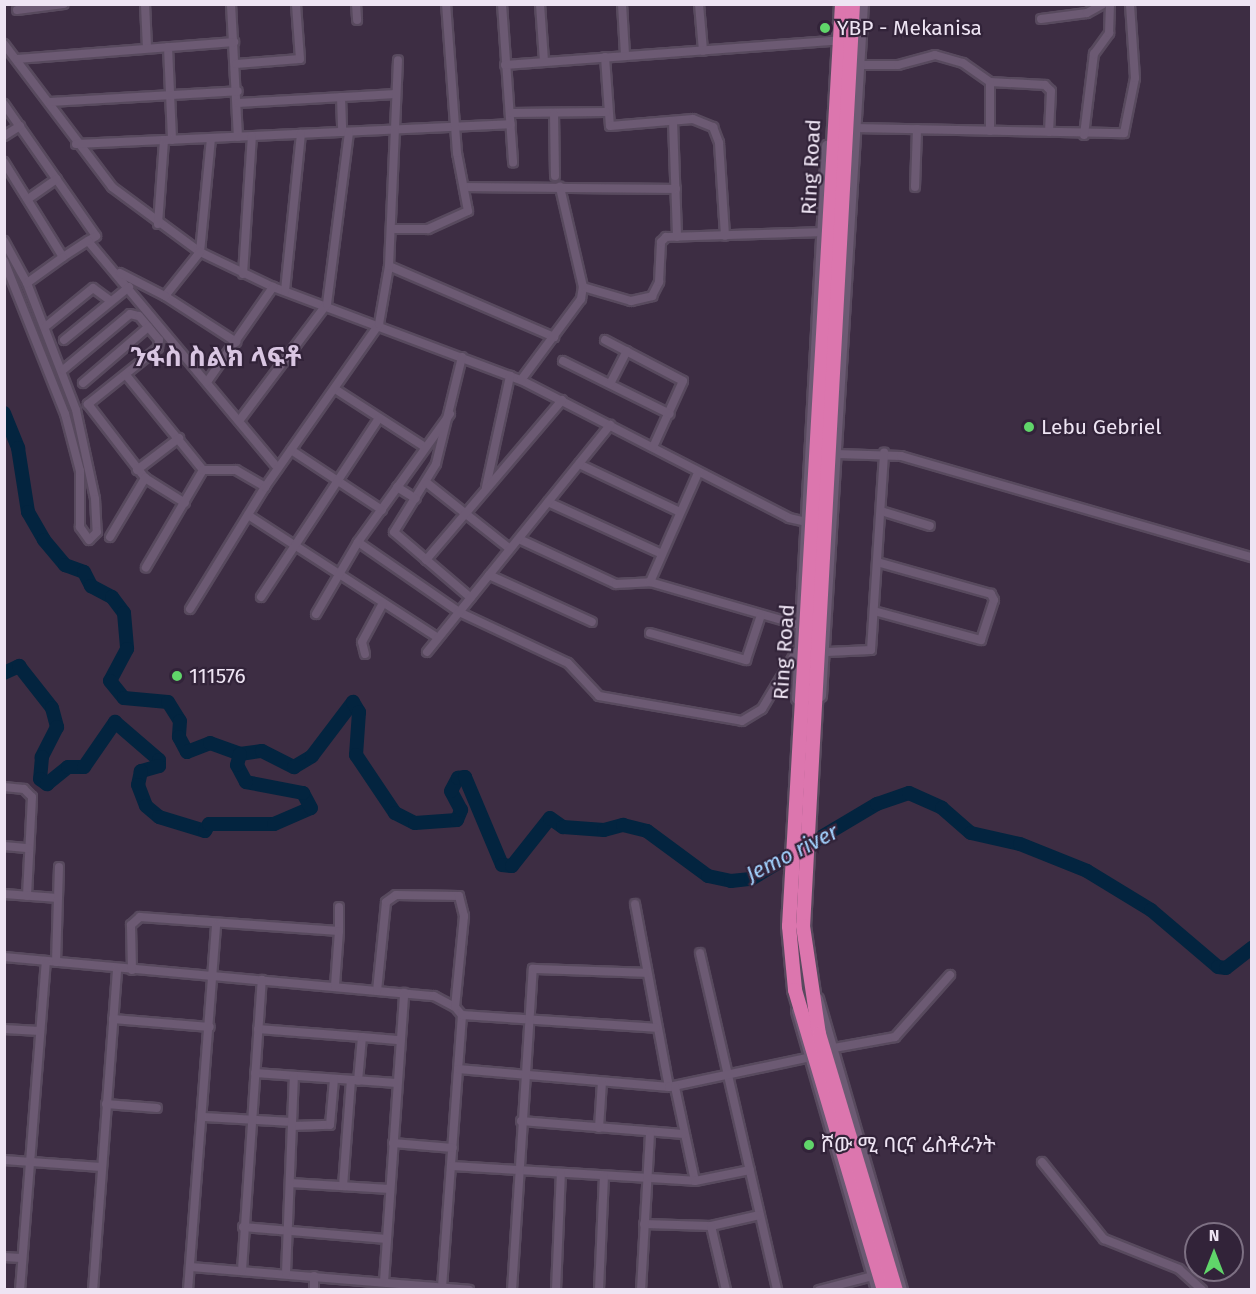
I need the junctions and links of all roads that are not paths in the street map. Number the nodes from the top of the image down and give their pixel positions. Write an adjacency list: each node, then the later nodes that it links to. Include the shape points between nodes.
1 (64, 4): 18 (street)
2 (145, 4): 24 (street)
3 (231, 4): 22 (street)
4 (296, 4): 32 (street, via 300,59)
5 (356, 4): 20 (street)
6 (446, 4): 49 (street)
7 (502, 4): 33 (street)
8 (540, 4): 31 (street)
9 (622, 4): 27 (street)
10 (699, 4): 26 (street)
11 (836, 4): 21 (street)
12 (842, 4): 145 (highway, Ring Road)
13 (853, 4): 145 (highway, Ring Road)
14 (863, 4): 34 (street)
15 (1103, 4): 19 (street, via 1080,15)
16 (1110, 4): 57 (street, via 1109,33 1094,54)
17 (1130, 4): 57 (street, via 1135,78 1127,126 1124,133)
18 (17, 10)
19 (1041, 19)
20 (357, 20)
21 (834, 41): 26 (street); 75 (street)
22 (234, 42): 23 (street); 32 (street)
23 (168, 47): 24 (street); 37 (street)
24 (147, 48): 29 (street)
25 (6, 50): 29 (street)
26 (703, 51): 27 (street)
27 (626, 55): 28 (street)
28 (605, 57): 31 (street); 43 (street)
29 (17, 59): 40 (street)
30 (398, 60): 38 (street)
31 (544, 61): 33 (street)
32 (236, 64): 36 (street)
33 (506, 65): 44 (street)
34 (860, 65): 35 (street, via 898,65 935,55 963,63); 50 (street)
35 (990, 82): 53 (street); 55 (street, via 1048,87)
36 (237, 91): 37 (street); 41 (street)
37 (171, 92): 40 (street); 62 (street)
38 (396, 94): 39 (street); 51 (street)
39 (341, 97): 41 (street); 54 (street)
40 (50, 102): 63 (street)
41 (238, 103): 60 (street)
42 (4, 104): 48 (street)
43 (606, 112): 45 (street); 46 (street, via 607,123 615,127)
44 (511, 113): 45 (street); 47 (street)
45 (554, 113): 66 (street)
46 (674, 121): 71 (street); 76 (street, via 700,119 717,134)
47 (511, 124): 49 (street); 65 (street)
48 (20, 126): 58 (street); 67 (street)
49 (455, 127): 51 (street); 68 (street)
50 (854, 128): 52 (street); 125 (street)
51 (398, 129): 54 (street); 74 (street)
52 (917, 129): 53 (street); 70 (street)
53 (990, 131): 55 (street)
54 (345, 132): 56 (street); 95 (street)
55 (1049, 132): 57 (street)
56 (301, 134): 59 (street); 92 (street)
57 (1084, 135)
58 (4, 136)
59 (252, 136): 60 (street); 87 (street)
60 (238, 137): 61 (street)
61 (212, 138): 62 (street); 80 (street)
62 (168, 140): 63 (street); 73 (street)
63 (76, 144): 73 (street, via 129,203)
64 (4, 162): 72 (street)
65 (513, 163)
66 (555, 176)
67 (57, 179): 72 (street); 79 (street, via 96,236)
68 (464, 187): 69 (street); 74 (street, via 466,214 428,229)
69 (560, 187): 71 (street); 91 (street)
70 (915, 187)
71 (676, 189): 77 (street)
72 (28, 199): 81 (street)
73 (158, 224): 80 (street)
74 (392, 229): 84 (street)
75 (821, 232): 76 (street); 145 (street)
76 (725, 236): 77 (street)
77 (678, 237): 91 (street, via 662,239 659,282 647,299 631,301)
78 (4, 241): 83 (street)
79 (88, 241): 81 (street); 86 (street)
80 (200, 252): 87 (street); 93 (street)
81 (63, 257): 88 (street)
82 (4, 261): 85 (street)
83 (18, 265): 85 (street); 88 (street)
84 (389, 266): 96 (street); 99 (street)
85 (7, 271): 106 (street, via 65,414 80,471 80,527 89,540 97,532 95,499)
86 (120, 273): 89 (street); 93 (street)
87 (243, 274): 90 (street)
88 (27, 283): 97 (street)
89 (129, 287): 94 (street); 110 (street)
90 (273, 287): 92 (street); 102 (street)
91 (583, 287): 99 (street)
92 (285, 291): 95 (street)
93 (165, 296): 102 (street)
94 (111, 301): 97 (street, via 93,288); 100 (street)
95 (327, 304): 96 (street); 118 (street)
96 (379, 324): 104 (street); 113 (street)
97 (45, 327): 106 (street)
98 (148, 327): 106 (street, via 139,316 130,314); 107 (street, via 158,348); 111 (street)
99 (554, 336): 109 (street)
100 (64, 340)
101 (605, 340): 103 (street)
102 (236, 342): 110 (street)
103 (627, 351): 112 (street); 116 (street, via 683,381)
104 (462, 357): 108 (street); 115 (street)
105 (563, 361): 112 (street)
106 (63, 370)
107 (126, 375): 120 (street); 128 (street, via 88,404)
108 (510, 376): 109 (street); 136 (street)
109 (520, 380): 114 (street)
110 (207, 382): 118 (street)
111 (83, 383)
112 (610, 384): 116 (street)
113 (335, 389): 117 (street); 123 (street)
114 (561, 400): 119 (street); 136 (street)
115 (450, 414): 121 (street); 133 (street)
116 (670, 414): 122 (street)
117 (379, 418): 121 (street); 132 (street)
118 (239, 421): 127 (street)
119 (610, 425): 122 (street); 126 (street)
120 (179, 438): 128 (street); 129 (street)
121 (422, 446): 135 (street)
122 (653, 447): 130 (street)
123 (291, 450): 127 (street); 132 (street)
124 (885, 452): 125 (street); 141 (street); 153 (street)
125 (836, 454): 145 (street)
126 (579, 464): 138 (street); 142 (street)
127 (279, 468): 134 (street)
128 (137, 470): 131 (street)
129 (203, 470): 134 (street, via 236,470); 139 (street)
130 (698, 473): 142 (street); 145 (street)
131 (145, 478): 139 (street); 147 (street)
132 (338, 481): 140 (street); 150 (street)
133 (427, 483): 137 (street); 143 (street)
134 (265, 487): 144 (street)
135 (397, 487): 137 (street); 140 (street)
136 (485, 490): 143 (street)
137 (416, 499): 154 (street, via 394,532)
138 (548, 502): 148 (street); 152 (street)
139 (184, 503): 156 (street)
140 (382, 510): 149 (street)
141 (881, 511): 146 (street); 155 (street)
142 (680, 512): 152 (street)
143 (465, 514): 151 (street); 154 (street)
144 (248, 515): 150 (street); 163 (street)
145 (818, 523): 169 (street); 174 (street); 176 (highway, Ring Road)
146 (930, 526)
147 (110, 537)
148 (519, 539): 151 (street); 159 (street, via 616,584)
149 (358, 542): 157 (street); 165 (street)
150 (295, 549): 157 (street); 160 (street)
151 (510, 549): 158 (street)
152 (662, 554): 159 (street)
153 (1251, 557)
154 (426, 560): 161 (street)
155 (877, 562): 164 (street); 164 (street, via 991,594 994,600 981,640)
156 (146, 567)
157 (337, 575): 162 (street); 166 (street)
158 (489, 575): 161 (street); 168 (street)
159 (650, 582): 167 (street)
160 (261, 597)
161 (471, 598): 165 (street)
162 (383, 603): 171 (street); 175 (street, via 364,637)
163 (190, 609)
164 (874, 611): 174 (street, via 869,652)
165 (459, 612): 171 (street); 173 (street, via 568,663 599,696 742,721 762,709)
166 (316, 614)
167 (761, 615): 169 (street); 170 (street, via 746,660)
168 (592, 622)
169 (799, 625): 173 (street)
170 (650, 633)
171 (438, 638): 172 (street)
172 (427, 652)
173 (796, 652): 176 (street)
174 (826, 652): 176 (street, via 820,706)
175 (365, 654)
176 (805, 728): 198 (highway, Ring Road, via 804,881); 201 (highway, Ring Road, via 789,886)
177 (4, 788): 179 (street, via 24,789 32,797)
178 (4, 846): 179 (street)
179 (29, 848): 182 (street)
180 (59, 867): 183 (street)
181 (4, 894): 182 (street)
182 (27, 896): 183 (street)
183 (58, 898): 191 (street)
184 (635, 904): 194 (street)
185 (339, 908): 187 (street)
186 (216, 924): 187 (street); 193 (street, via 135,920); 196 (street)
187 (339, 931): 199 (street)
188 (700, 953): 220 (street)
189 (4, 957): 190 (street)
190 (46, 961): 191 (street); 211 (street)
191 (56, 962): 192 (street)
192 (117, 970): 193 (street); 205 (street)
193 (132, 970): 196 (street)
194 (647, 974): 206 (street, via 536,967); 208 (street)
195 (950, 975): 214 (street, via 895,1037)
196 (213, 977): 197 (street); 207 (street)
197 (262, 980): 199 (street); 210 (street)
198 (810, 983): 214 (street); 280 (highway, Ring Road, via 819,1034)
199 (334, 986): 200 (street)
200 (377, 990): 202 (street); 203 (street, via 386,902 396,895 459,896 464,916)
201 (795, 990): 215 (street); 279 (highway, Ring Road)
202 (404, 993): 203 (street, via 434,996); 213 (street)
203 (455, 1007): 204 (street)
204 (462, 1015): 206 (street); 216 (street)
205 (113, 1019): 207 (street); 226 (street)
206 (527, 1019): 208 (street); 218 (street)
207 (210, 1027): 228 (street)
208 (656, 1028): 225 (street)
209 (4, 1029): 211 (street)
210 (258, 1029): 212 (street); 217 (street)
211 (40, 1031): 238 (street)
212 (362, 1037): 213 (street); 222 (street)
213 (400, 1040): 224 (street)
214 (834, 1048): 281 (street)
215 (807, 1059): 220 (street); 263 (street)
216 (458, 1069): 218 (street); 236 (street)
217 (255, 1072): 219 (street); 229 (street)
218 (524, 1074): 223 (street); 230 (street)
219 (294, 1076): 221 (street); 231 (street)
220 (729, 1076): 225 (street); 242 (street)
221 (334, 1079): 222 (street); 231 (street, via 330,1125)
222 (355, 1080): 224 (street); 249 (street)
223 (602, 1082): 225 (street); 232 (street)
224 (397, 1083): 235 (street)
225 (672, 1087): 234 (street)
226 (106, 1104): 227 (street); 241 (street)
227 (156, 1108)
228 (204, 1118): 229 (street); 259 (street)
229 (251, 1119): 231 (street); 254 (street)
230 (520, 1121): 232 (street); 243 (street)
231 (292, 1124): 248 (street)
232 (599, 1128): 233 (street)
233 (650, 1132): 234 (street); 246 (street)
234 (683, 1134): 247 (street)
235 (393, 1143): 236 (street); 250 (street)
236 (453, 1148): 240 (street)
237 (4, 1160): 238 (street)
238 (29, 1162): 241 (street); 258 (street)
239 (1042, 1162): 282 (street, via 1104,1239 1179,1269)
240 (453, 1166): 243 (street); 265 (street)
241 (101, 1167): 267 (street)
242 (750, 1170): 247 (street); 251 (street)
243 (517, 1172): 244 (street); 271 (street)
244 (561, 1173): 245 (street); 272 (street)
245 (604, 1176): 246 (street); 273 (street)
246 (646, 1179): 247 (street); 252 (street)
247 (695, 1181)
248 (290, 1183): 249 (street); 255 (street)
249 (343, 1186): 250 (street)
250 (390, 1190): 256 (street)
251 (760, 1215): 253 (street); 276 (street)
252 (644, 1224): 253 (street); 274 (street)
253 (711, 1226): 275 (street)
254 (243, 1227): 255 (street); 260 (street)
255 (289, 1230): 256 (street); 261 (street)
256 (386, 1239): 264 (street)
257 (4, 1257): 258 (street)
258 (21, 1258): 266 (street)
259 (190, 1267): 260 (street); 268 (street)
260 (242, 1270): 261 (street)
261 (286, 1273): 262 (street)
262 (314, 1276): 264 (street); 269 (street)
263 (873, 1276): 277 (street); 278 (street)
264 (384, 1282): 265 (street)
265 (442, 1288): 270 (street)
266 (20, 1290)
267 (93, 1290)
268 (188, 1290)
269 (314, 1290)
270 (469, 1290)
271 (512, 1290)
272 (556, 1290)
273 (599, 1290)
274 (641, 1290)
275 (726, 1290)
276 (777, 1290)
277 (819, 1290)
278 (877, 1290)
279 (884, 1290)
280 (896, 1290)
281 (902, 1290)
282 (1202, 1290)

